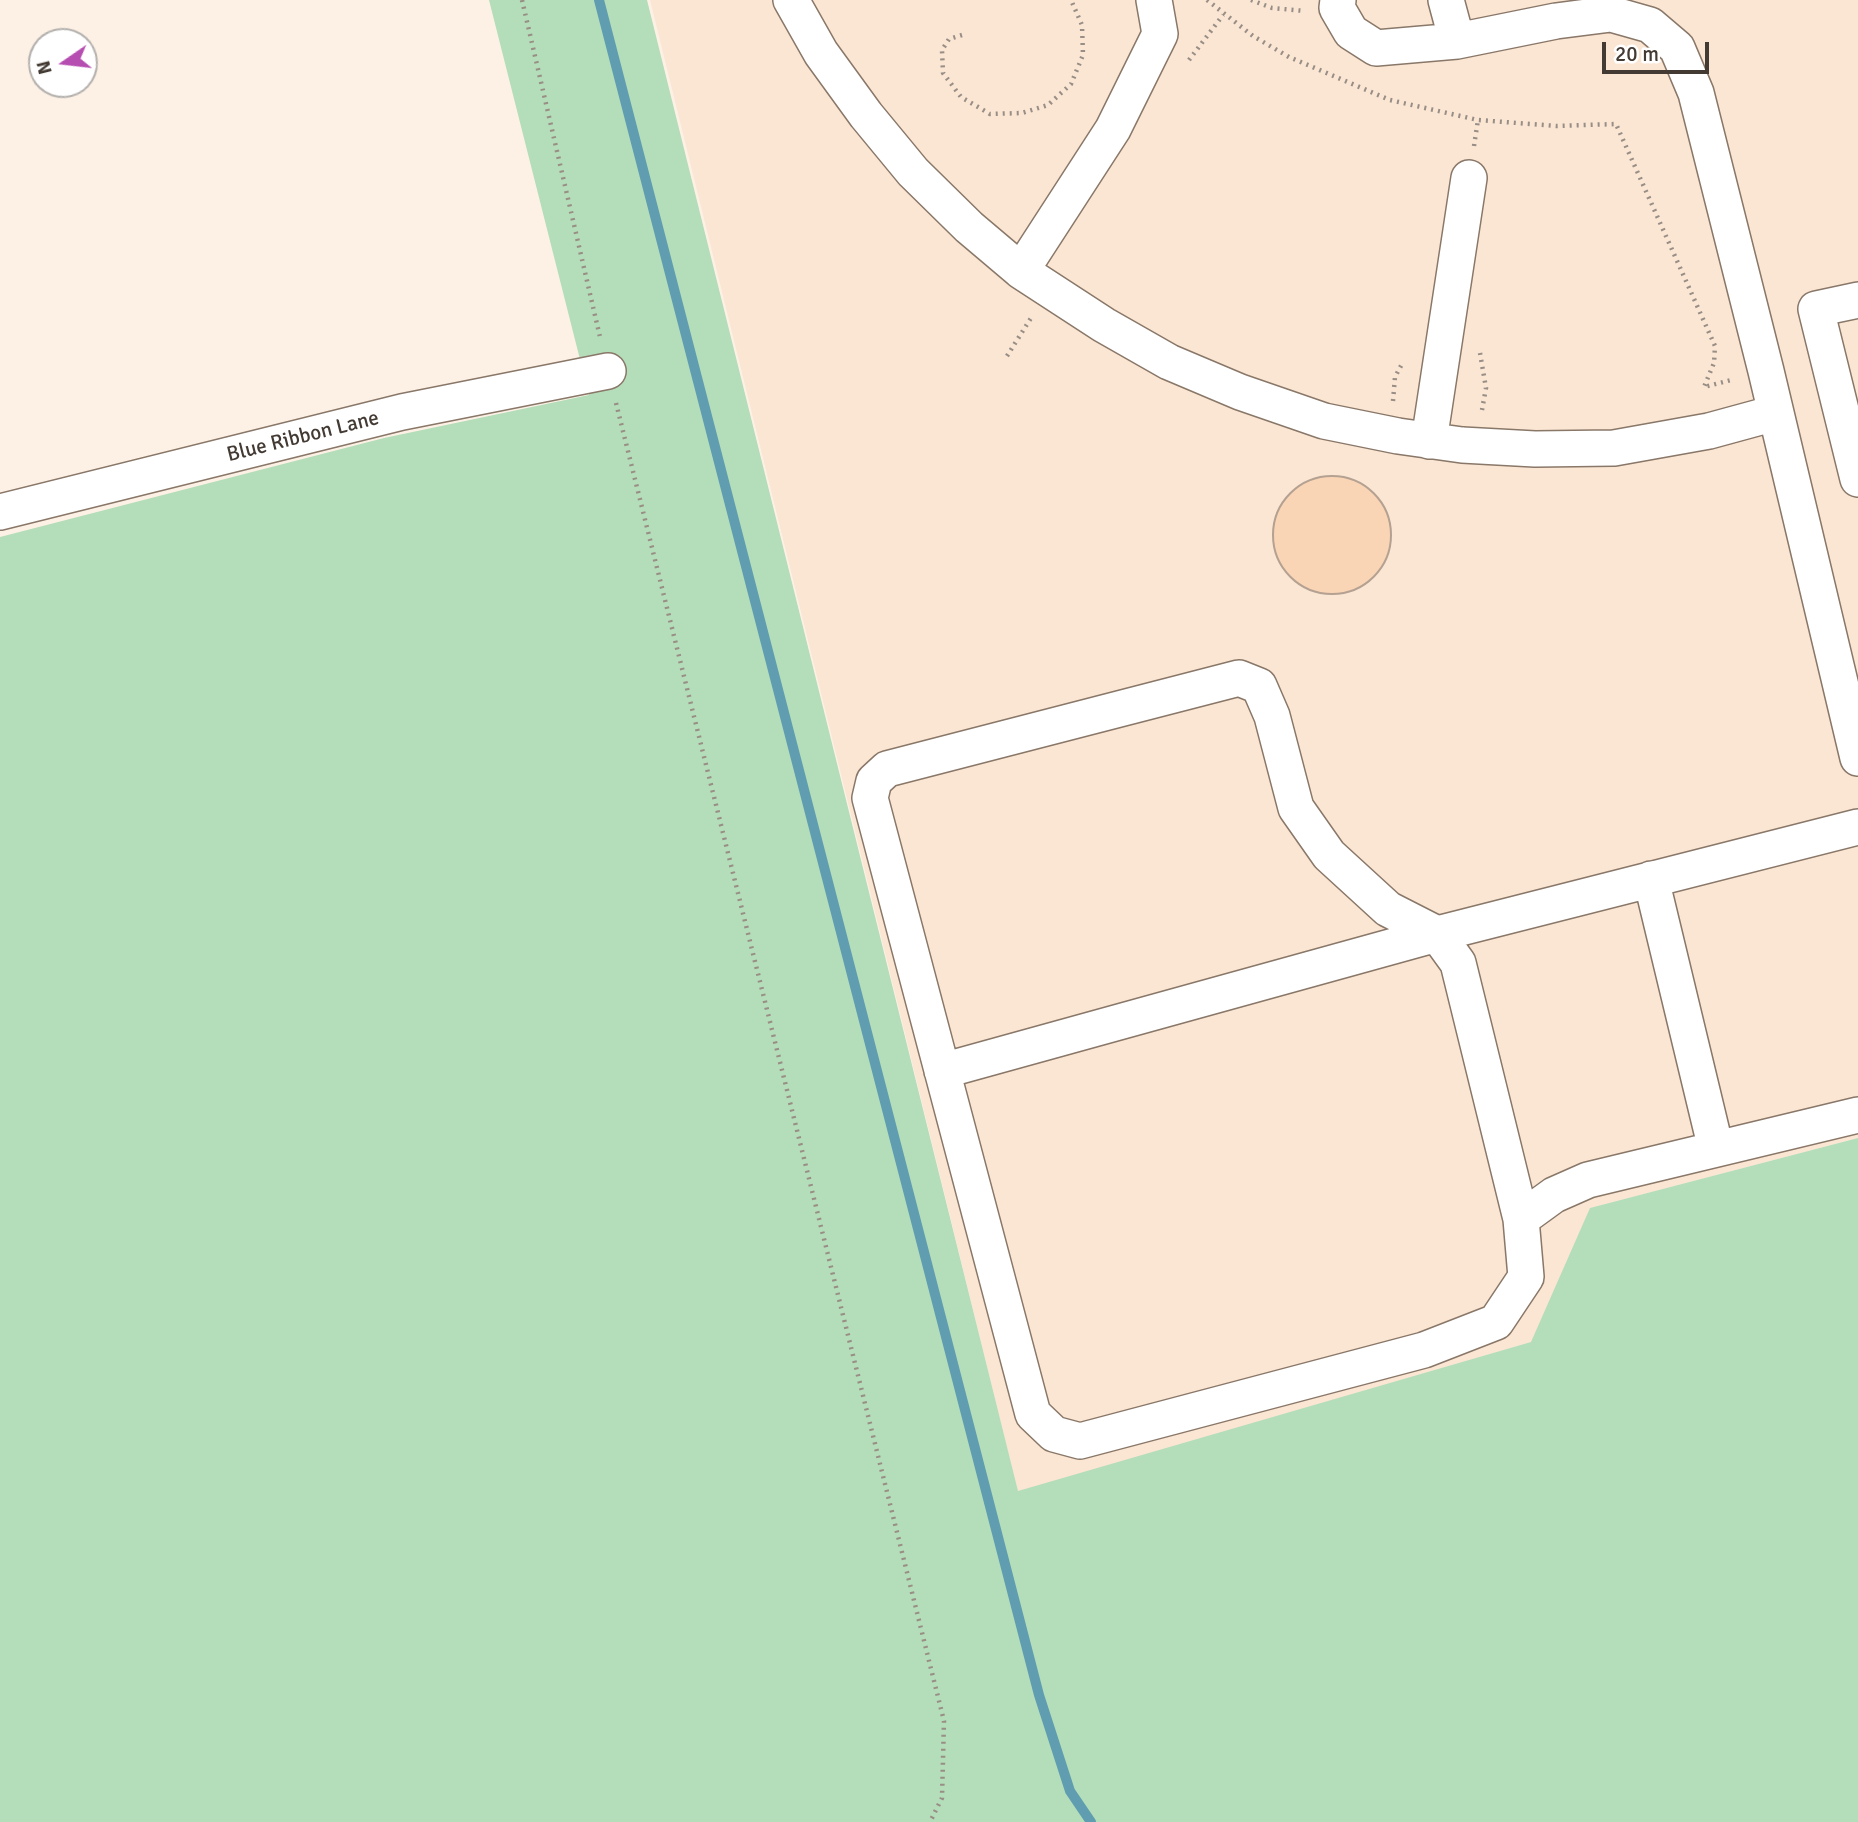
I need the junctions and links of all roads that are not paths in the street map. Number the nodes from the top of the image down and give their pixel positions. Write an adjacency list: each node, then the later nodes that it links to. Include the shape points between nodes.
1 (792, 0): 8 (lane, via 821,52 913,172)
2 (1154, 0): 8 (lane, via 1160,34 1113,129)
3 (1446, 0): 6 (lane)
4 (1337, 4): 6 (lane, via 1351,32 1376,48)
5 (1553, 10): 6 (lane); 11 (lane, via 1611,13 1650,25 1676,48 1696,93)
6 (1457, 41)
7 (1469, 178): 12 (lane)
8 (1021, 271): 12 (lane, via 1169,362 1240,392 1324,421)
9 (1858, 300): 13 (lane, via 1816,309)
10 (608, 371): 14 (lane, Blue Ribbon Lane, via 402,412)
11 (1775, 413): 12 (lane, via 1614,447 1535,449); 15 (lane)
12 (1429, 441)
13 (1858, 479)
14 (0, 512)
15 (1852, 704): 16 (lane)
16 (1858, 758)
17 (1858, 827): 18 (lane)
18 (1651, 879): 19 (lane); 22 (lane)
19 (1437, 934): 20 (lane); 20 (lane, via 1388,909 1329,855 1296,808 1272,716 1259,686 1239,678 887,769 874,781 870,798); 23 (lane, via 1458,963)
20 (942, 1071): 23 (lane, via 1033,1414 1054,1434 1080,1441 1424,1350 1496,1322 1526,1277)
21 (1858, 1115): 22 (lane)
22 (1716, 1149): 23 (lane, via 1588,1180 1554,1195)
23 (1521, 1219)

